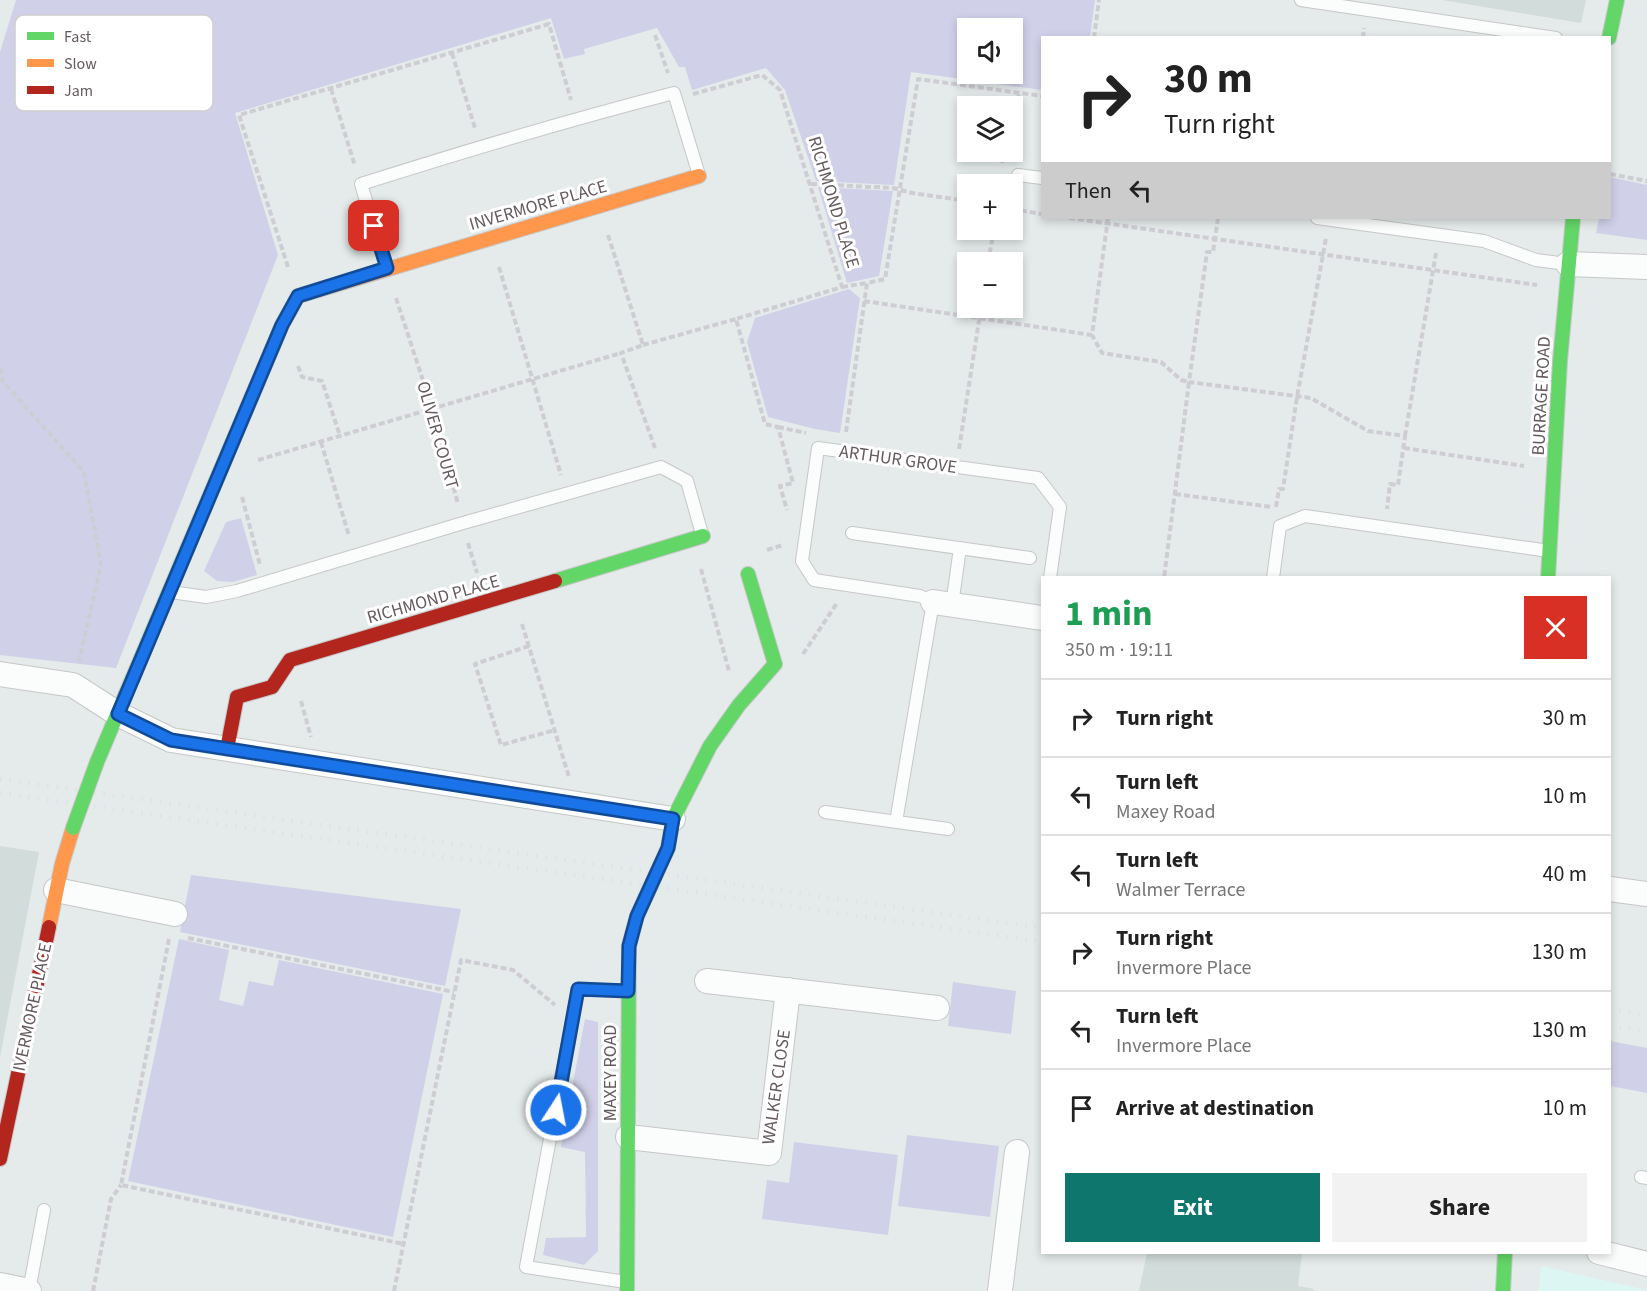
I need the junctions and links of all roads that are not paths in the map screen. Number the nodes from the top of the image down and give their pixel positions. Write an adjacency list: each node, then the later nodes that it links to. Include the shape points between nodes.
1 (1301, 0): 3 (lane)
2 (1617, 0): 5 (street)
3 (1323, 1): 4 (lane)
4 (1543, 36)
5 (1609, 36)
6 (699, 176): 13 (street, INVERMORE PLACE); 13 (lane, via 674,93 481,146 361,184)
7 (1023, 176): 8 (lane)
8 (1041, 178)
9 (1330, 219): 11 (lane, via 1484,241 1536,260)
10 (1573, 219): 11 (street, BURRAGE ROAD)
11 (1568, 264): 12 (street); 17 (street, BURRAGE ROAD)
12 (1647, 267)
13 (387, 268): 23 (street, INVERMORE PLACE, via 298,296 282,325)
14 (852, 533): 16 (lane)
15 (702, 536): 23 (lane, via 687,481 661,467 264,584 206,597); 28 (street, RICHMOND PLACE, via 290,660 272,687 237,698)
16 (960, 548): 18 (lane); 24 (lane)
17 (1549, 551): 21 (lane, via 1305,516 1280,526); 22 (street, BURRAGE ROAD)
18 (1030, 558)
19 (748, 574): 30 (street, MAXEY ROAD, via 775,664 710,746)
20 (1050, 576): 24 (lane, ARTHUR GROVE, via 1060,507 1038,478 818,448 802,561 814,580)
21 (1273, 576)
22 (1548, 576)
23 (171, 592): 27 (street)
24 (942, 603): 25 (street, ARTHUR GROVE); 31 (lane)
25 (1041, 618)
26 (0, 674): 27 (street, via 73,685)
27 (118, 714): 28 (street, via 171,740); 34 (street, IVERMORE PLACE, bridge, via 73,828)
28 (227, 749): 30 (street)
29 (825, 812): 31 (lane)
30 (673, 819): 39 (street, MAXEY ROAD, bridge, via 668,848 637,916 629,946)
31 (896, 822): 32 (lane)
32 (948, 830)
33 (1611, 889): 35 (street)
34 (56, 890): 36 (street); 43 (street, IVERMORE PLACE)
35 (1647, 894)
36 (172, 924)
37 (707, 981): 38 (street)
38 (788, 990): 40 (street); 41 (street, WALKER CLOSE, via 769,1153)
39 (628, 991): 41 (street, MAXEY ROAD); 49 (lane, via 578,989 526,1268)
40 (937, 1008)
41 (628, 1137): 49 (street, MAXEY ROAD)
42 (1017, 1152): 51 (street)
43 (0, 1159)
44 (44, 1209): 50 (lane)
45 (1505, 1254): 52 (street)
46 (1607, 1254): 47 (street)
47 (1647, 1264)
48 (0, 1285): 50 (street)
49 (627, 1287)
50 (29, 1291)
51 (1000, 1291)
52 (1503, 1291)

